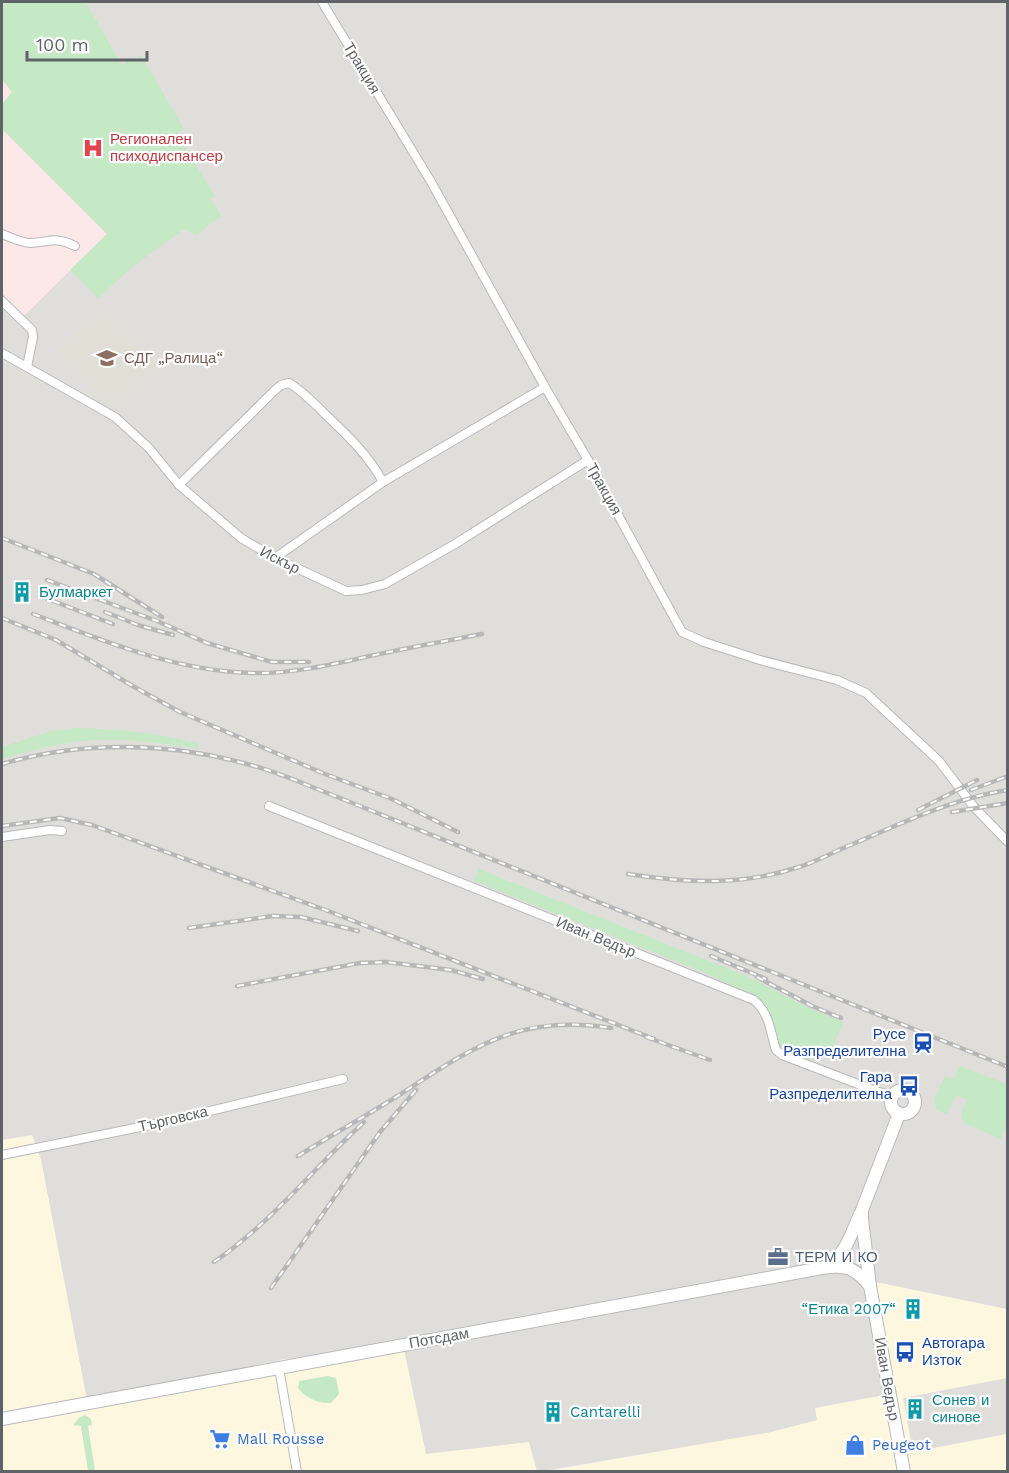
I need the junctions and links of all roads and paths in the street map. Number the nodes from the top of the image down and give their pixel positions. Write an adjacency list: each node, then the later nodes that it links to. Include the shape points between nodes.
1 (322, 2): 7 (street, Тракция, via 430,180)
2 (2, 234): 3 (street, via 29,243 48,239)
3 (75, 246)
4 (2, 301): 6 (street, via 32,330)
5 (2, 353): 6 (street, Искър)
6 (27, 367): 10 (street, Искър, via 115,417 149,448)
7 (545, 387): 8 (street, Тракция); 9 (street)
8 (588, 460): 11 (street, Искър, via 385,584 346,591); 15 (street, Тракция, via 682,632 716,646 837,680 866,693 939,761 974,807)
9 (383, 482): 10 (street, via 361,448 289,383 274,391); 11 (street)
10 (179, 485): 11 (street, Искър, via 241,538)
11 (275, 558)
12 (269, 806): 17 (street, Иван Ведър, via 754,1000 764,1009 775,1048 782,1055)
13 (62, 831): 14 (street)
14 (2, 837)
15 (1008, 842)
16 (343, 1079): 19 (street, Търговска, via 160,1123)
17 (892, 1097): 18 (street, via 893,1109); 18 (street, via 905,1090 914,1096 911,1112)
18 (899, 1114): 20 (street, Иван Ведър)
19 (2, 1155)
20 (862, 1210): 21 (street, via 842,1252); 22 (street, Иван Ведър)
21 (822, 1268): 22 (street, Потсдам, via 852,1269); 23 (street, Потсдам)
22 (870, 1286): 26 (street, Иван Ведър)
23 (279, 1368): 24 (street, Потсдам); 25 (street)
24 (2, 1419)
25 (297, 1472)
26 (904, 1472)

